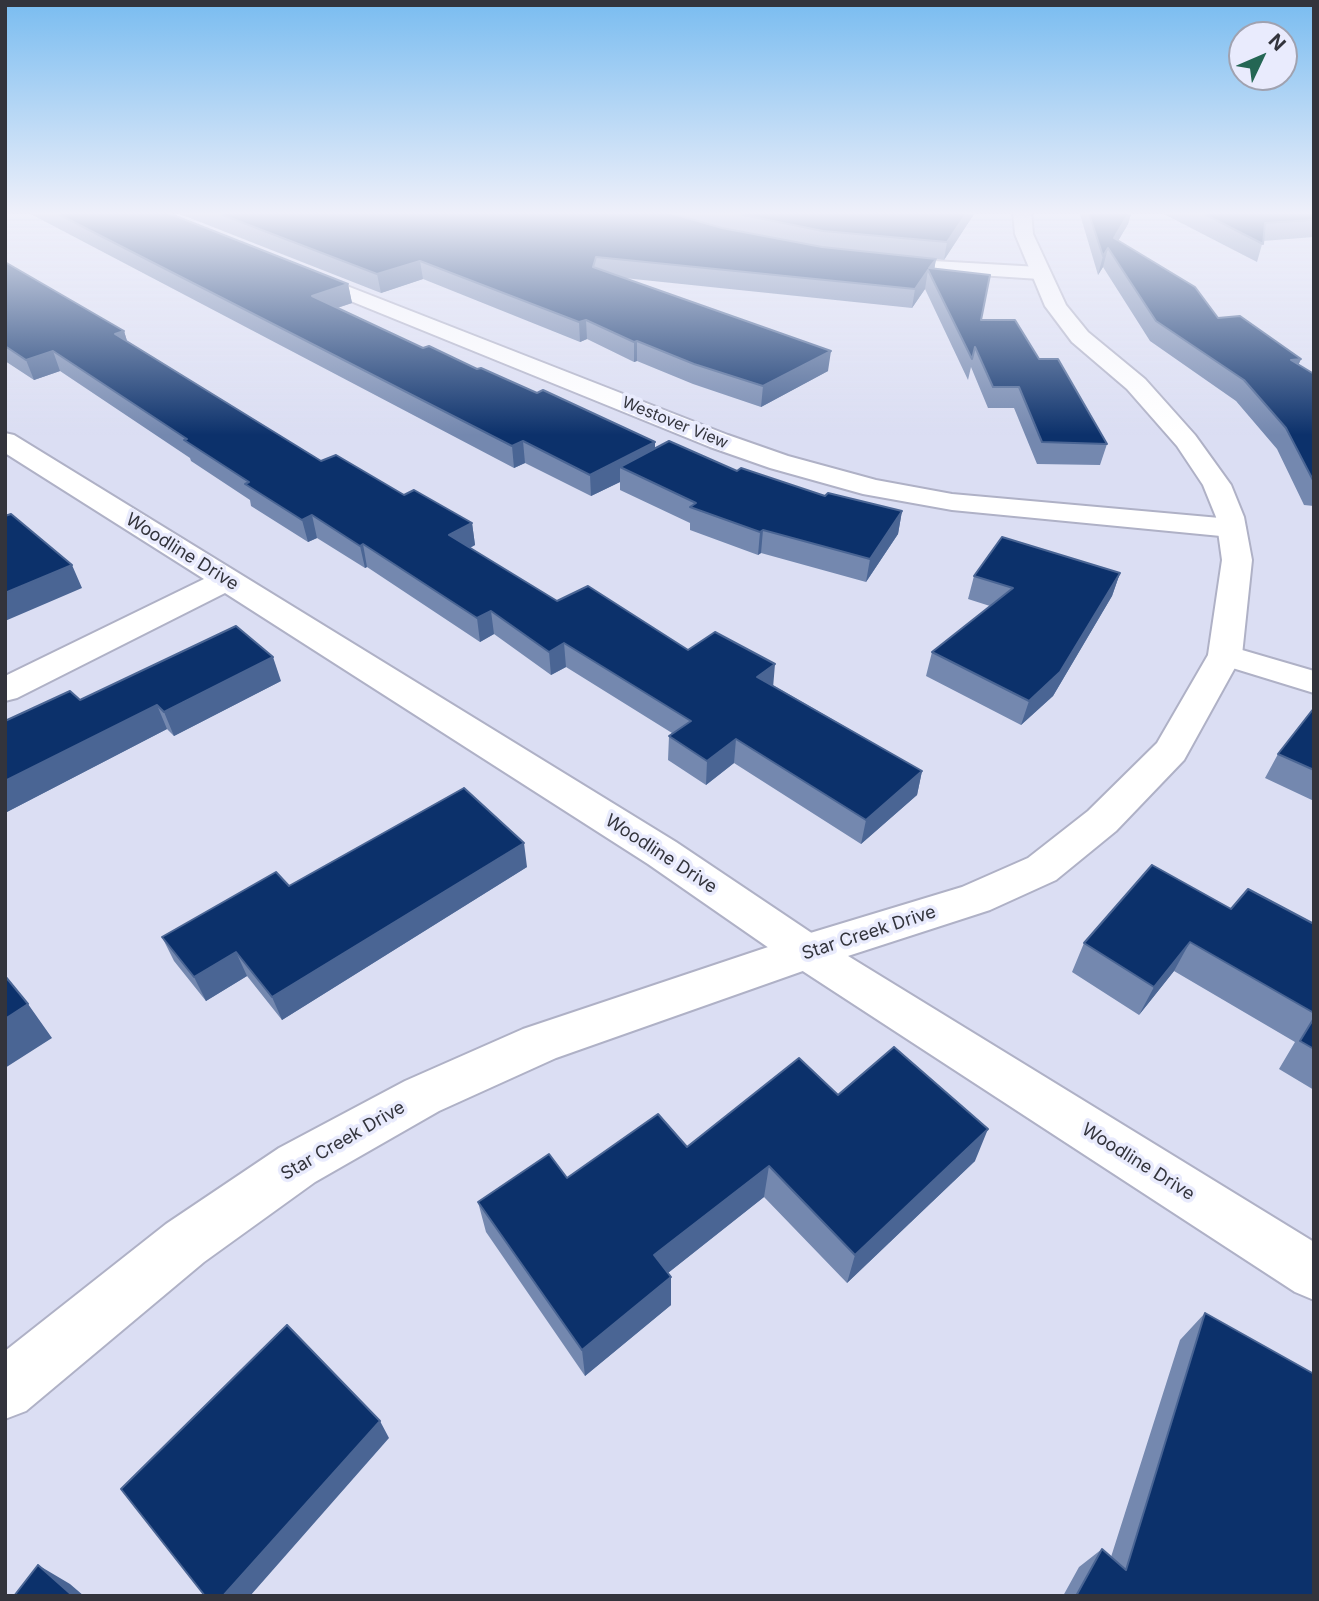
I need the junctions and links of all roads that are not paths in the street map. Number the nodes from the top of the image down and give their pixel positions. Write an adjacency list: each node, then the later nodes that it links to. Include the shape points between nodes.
1 (333, 286): 4 (street, Westover View, via 719,441 861,485 952,502)
2 (1046, 286): 4 (street, Star Creek Drive, via 1080,337 1136,384 1186,441 1217,485)
3 (5, 441): 5 (street, Woodline Drive)
4 (1231, 528): 6 (street, Star Creek Drive, via 1237,560)
5 (227, 580): 8 (street); 9 (street, Woodline Drive, via 662,853)
6 (1225, 655): 7 (street); 9 (street, Star Creek Drive, via 1171,751 1102,821 1042,869 975,899)
7 (1314, 682)
8 (5, 690)
9 (807, 952): 10 (street, Woodline Drive); 11 (street, Star Creek Drive, via 540,1043 422,1096 297,1165 185,1243)
10 (1314, 1273)
11 (5, 1390)

